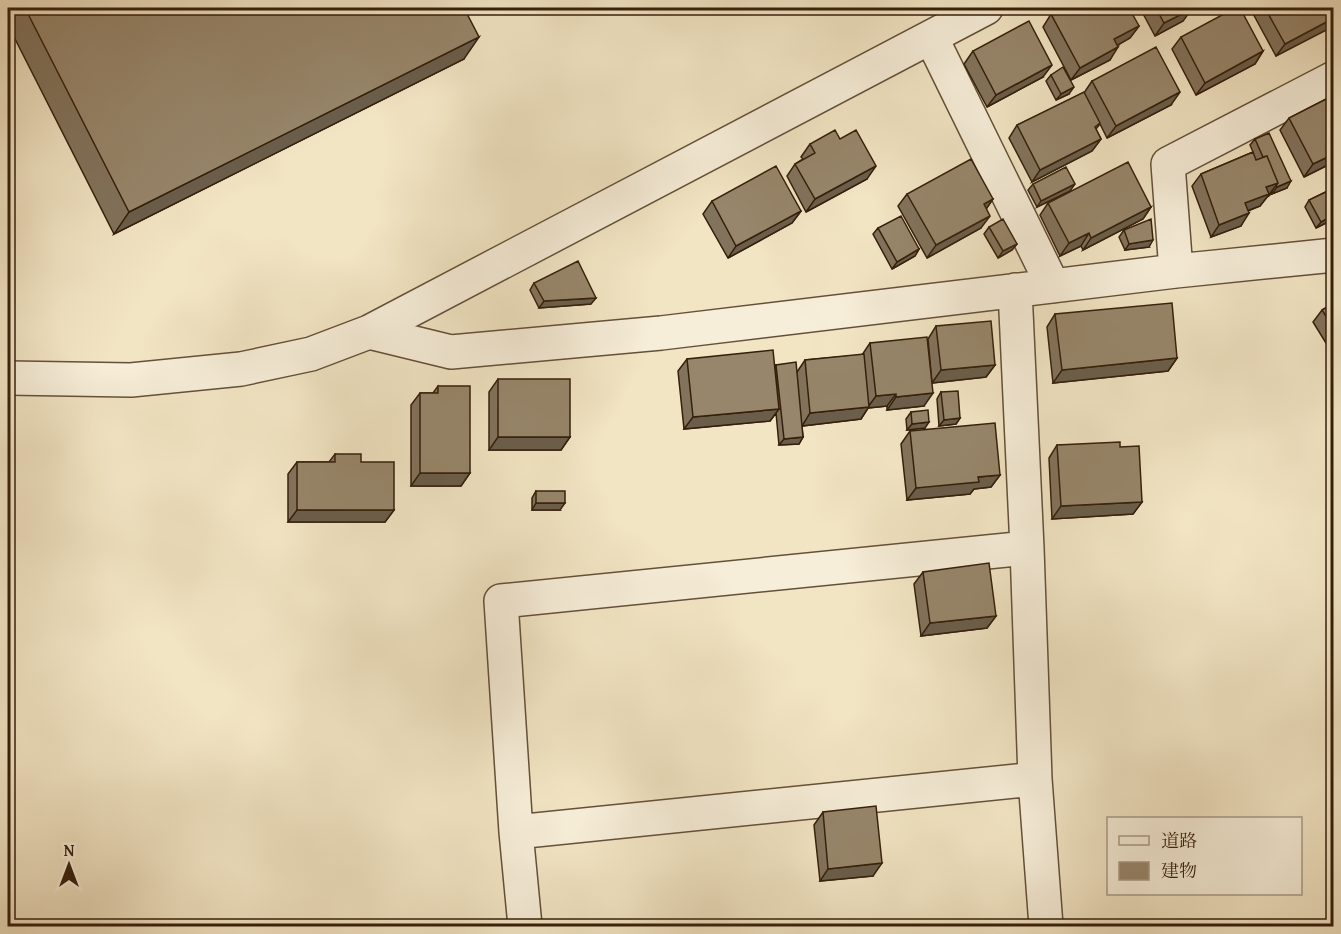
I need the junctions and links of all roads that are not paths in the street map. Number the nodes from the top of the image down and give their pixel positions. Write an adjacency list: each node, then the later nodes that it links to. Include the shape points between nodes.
1 (986, 8): 2 (street)
2 (931, 37): 6 (street); 8 (street)
3 (1334, 78): 5 (street, via 1168,164)
4 (1334, 255): 5 (street)
5 (1176, 271): 6 (street)
6 (1053, 286): 7 (street)
7 (1015, 290): 8 (street, via 661,333 451,352); 10 (street)
8 (369, 332): 9 (street, via 311,354 241,369 131,380)
9 (8, 378)
10 (1027, 548): 11 (street); 12 (street, via 501,601)
11 (1035, 779): 12 (street); 14 (street)
12 (516, 832): 13 (street)
13 (525, 927)
14 (1047, 927)

